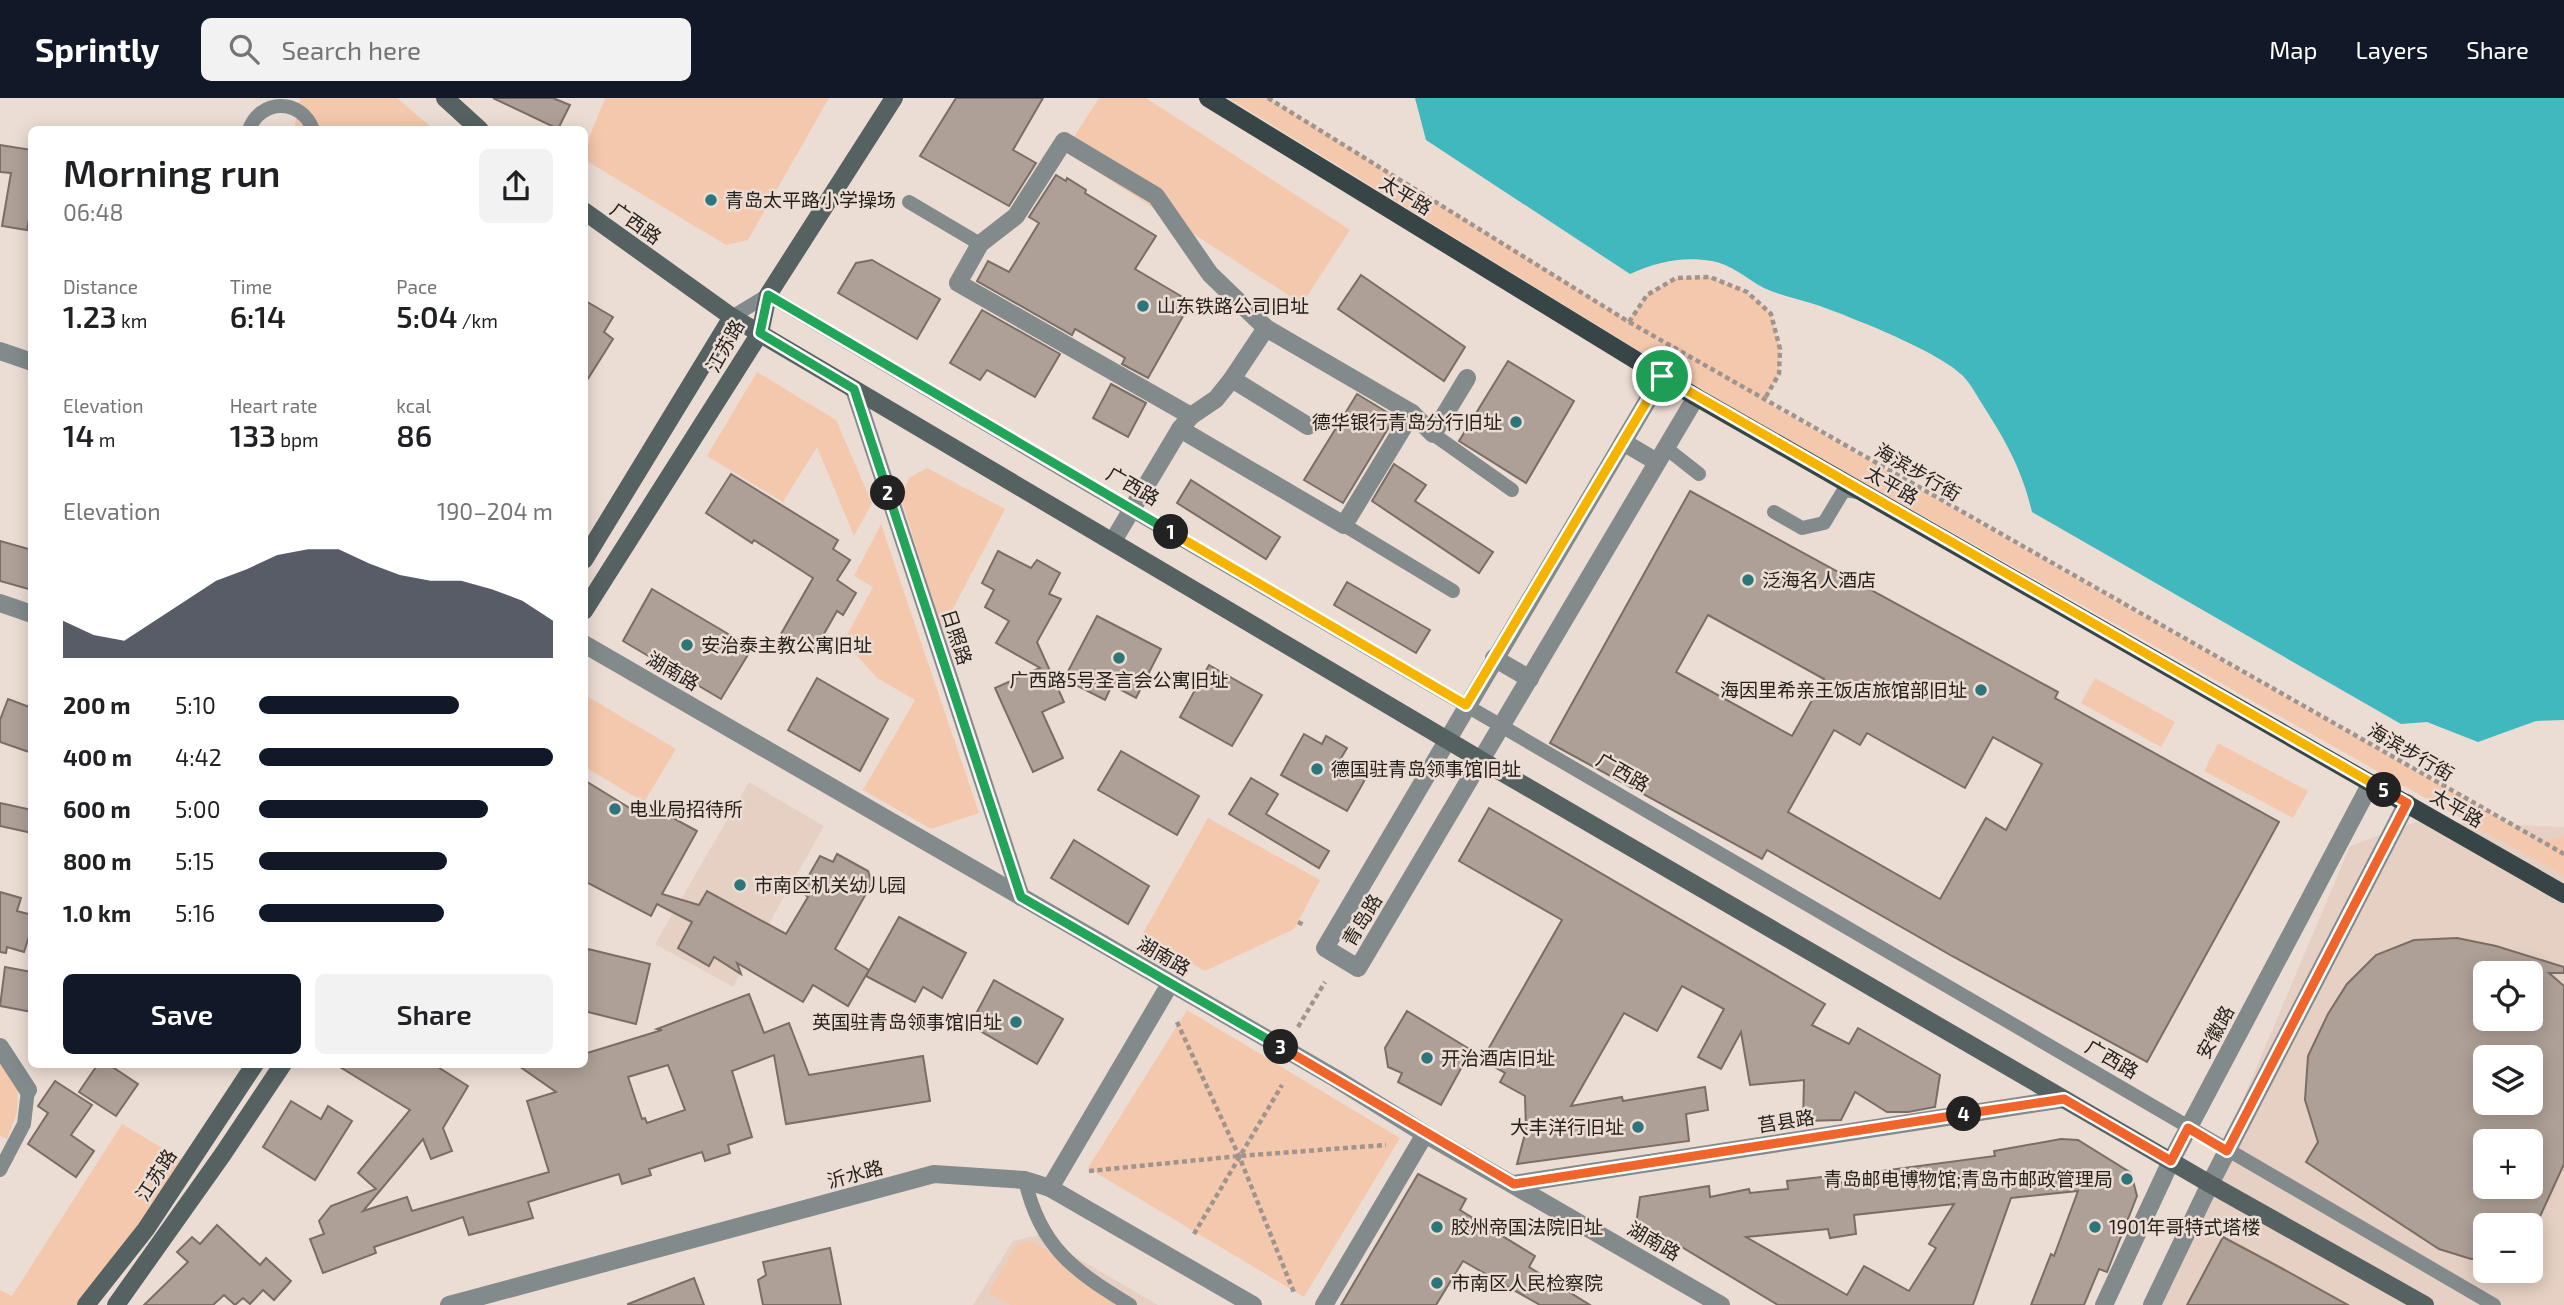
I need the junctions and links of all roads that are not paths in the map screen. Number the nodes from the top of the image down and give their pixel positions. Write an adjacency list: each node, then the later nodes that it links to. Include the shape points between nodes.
1 (445, 98): 7 (main road)
2 (894, 98): 11 (main road, 江苏路)
3 (1208, 98): 17 (main road, 太平路)
4 (286, 101): 5 (lane, via 263,109); 6 (lane, via 304,113)
5 (251, 126)
6 (311, 126)
7 (476, 126)
8 (909, 202): 10 (lane)
9 (588, 214): 12 (main road, 广西路)
10 (980, 244): 13 (street, via 1016,216 1064,141 1156,196 1210,274); 23 (street, via 958,283)
11 (768, 295): 12 (lane); 14 (main road, 江苏路); 31 (lane, 广西路)
12 (732, 317): 14 (main road, 广西路); 35 (main road, 江苏路)
13 (1266, 328): 19 (street); 22 (street)
14 (760, 333): 20 (main road, 广西路); 38 (main road, 江苏路)
15 (0, 351): 16 (street)
16 (28, 361)
17 (1662, 376): 21 (main road, 太平路); 26 (street, 青岛路)
18 (1467, 378): 25 (street)
19 (1232, 379): 23 (street, via 1216,399); 24 (street)
20 (854, 389): 34 (main road, 广西路); 50 (street, 日照路)
21 (1696, 397): 27 (street, 青岛路); 30 (main road, 太平路)
22 (1412, 413): 25 (street); 33 (street)
23 (1185, 422): 31 (street); 33 (street)
24 (1308, 426)
25 (1433, 434): 29 (lane)
26 (1623, 442): 27 (street); 41 (street, 青岛路)
27 (1661, 455): 28 (lane); 42 (street, 青岛路)
28 (1699, 474)
29 (1511, 489)
30 (1863, 493): 32 (lane, via 1844,490 1824,523 1802,528); 47 (main road, 太平路)
31 (1132, 509): 34 (street); 43 (lane, 广西路)
32 (1774, 512)
33 (1344, 525): 36 (lane)
34 (1113, 541): 45 (main road, 广西路)
35 (588, 553)
36 (1453, 591)
37 (0, 603): 39 (street)
38 (588, 605)
39 (28, 613)
40 (588, 646): 50 (street, 湖南路)
41 (1494, 658): 42 (street); 43 (street, 青岛路)
42 (1530, 679): 44 (street, 青岛路)
43 (1466, 705): 44 (lane, 广西路); 45 (street, 青岛路)
44 (1502, 726): 46 (street, 青岛路); 57 (lane, 广西路)
45 (1446, 738): 46 (main road, 广西路); 46 (street, 青岛路, via 1325,948 1358,968)
46 (1483, 760): 56 (main road, 广西路)
47 (2371, 783): 48 (main road, 太平路); 57 (street, 安徽路)
48 (2407, 803): 49 (main road, 太平路); 59 (street)
49 (2564, 894)
50 (1021, 897): 51 (street, 湖南路)
51 (1170, 984): 58 (street, 湖南路); 65 (street)
52 (0, 1047): 55 (street)
53 (252, 1068): 66 (main road, 江苏路, via 146,1229)
54 (280, 1068): 67 (main road)
55 (29, 1090): 61 (lane, via 24,1124)
56 (2064, 1099): 60 (main road, 广西路); 63 (street, 莒县路)
57 (2188, 1128): 59 (lane, 广西路); 60 (street, 安徽路)
58 (1425, 1134): 63 (street, 湖南路); 71 (street)
59 (2227, 1151): 64 (street); 76 (lane, 广西路)
60 (2171, 1161): 64 (main road, 广西路); 73 (street, 安徽路)
61 (0, 1170)
62 (1025, 1180): 65 (street, 沂水路); 68 (street, 沂水路, via 934,1174); 69 (lane, via 1035,1217 1049,1240 1091,1281)
63 (1514, 1184): 72 (street, 湖南路)
64 (2210, 1184): 74 (street); 75 (main road, 广西路)
65 (1050, 1188): 70 (street, 沂水路)
66 (86, 1305)
67 (116, 1305)
68 (449, 1305)
69 (1130, 1305)
70 (1253, 1305)
71 (1324, 1305)
72 (1721, 1305)
73 (2104, 1305)
74 (2152, 1305)
75 (2425, 1305)
76 (2494, 1305)

